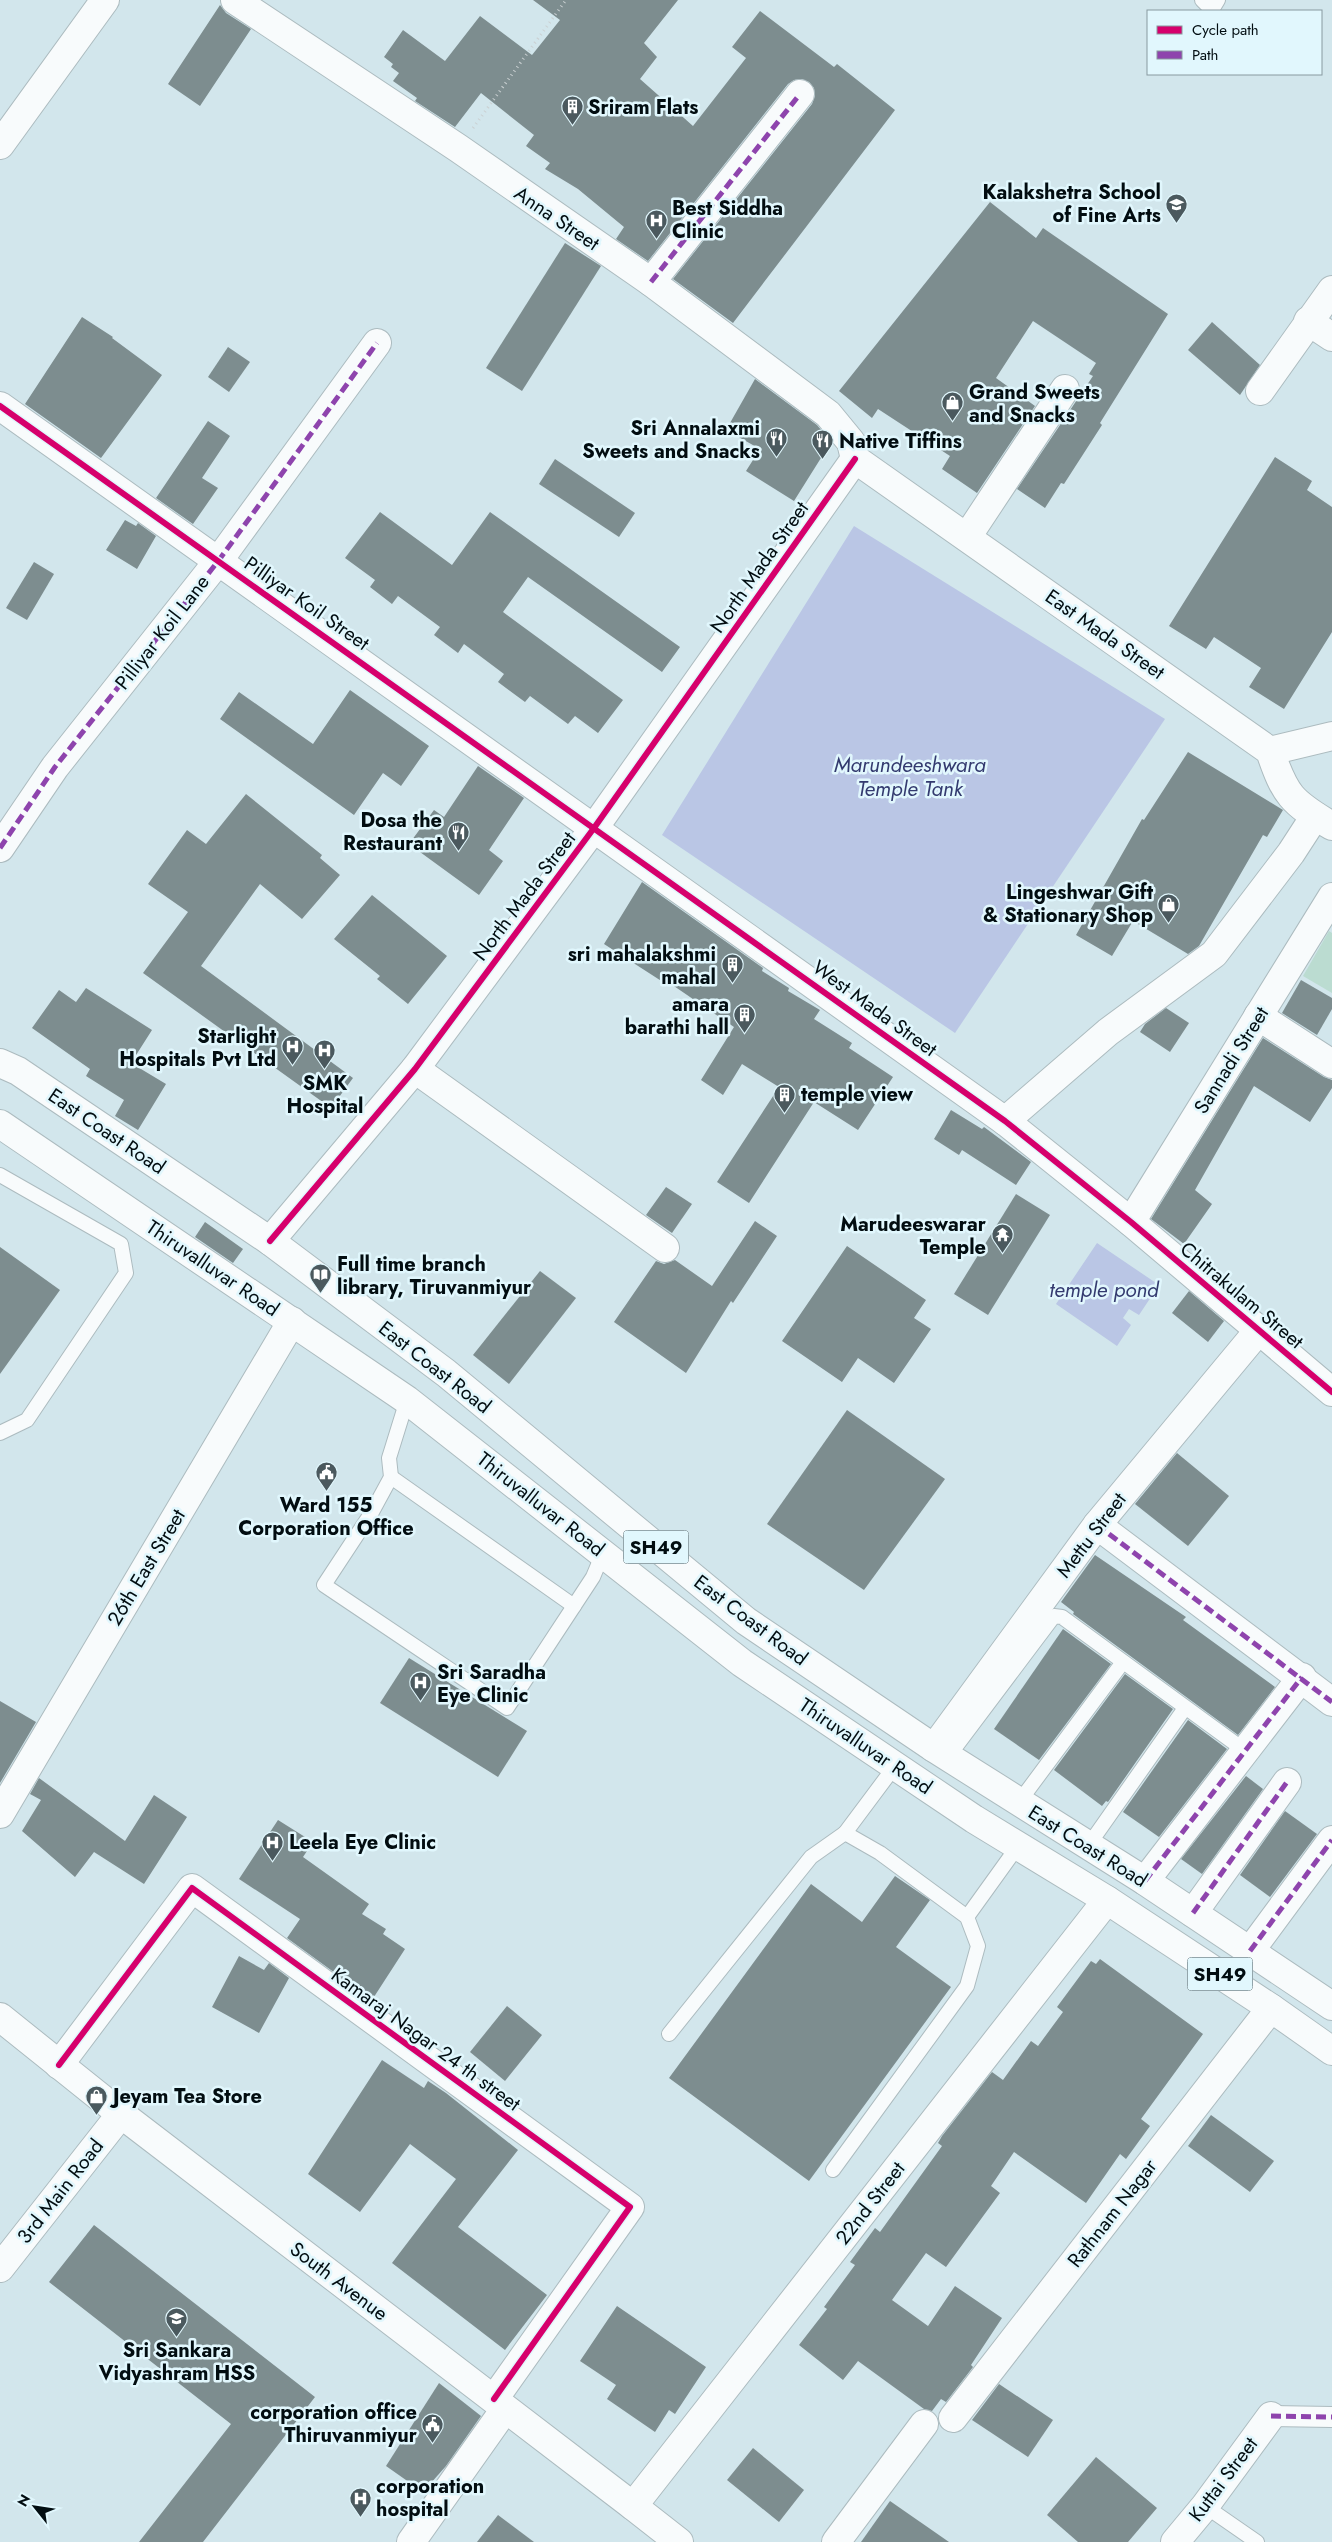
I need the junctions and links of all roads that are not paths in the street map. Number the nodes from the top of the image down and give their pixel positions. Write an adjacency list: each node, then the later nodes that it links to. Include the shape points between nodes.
1 (105, 0): 6 (street)
2 (235, 0): 7 (street, Anna Street, via 458,148)
3 (1202, 0): 4 (lane, via 1212,10)
4 (1218, 0)
5 (800, 94): 7 (street)
6 (0, 145)
7 (651, 282): 15 (street, Anna Street, via 828,414 851,442)
8 (1332, 290): 9 (street)
9 (1308, 321): 10 (street); 13 (street)
10 (1332, 338)
11 (377, 343): 17 (street, Pilliyar Koil Lane)
12 (1065, 389): 16 (street)
13 (1260, 391)
14 (0, 406): 17 (street, Pilliyar Koil Street)
15 (855, 459): 16 (street, East Mada Street); 21 (street, North Mada Street)
16 (967, 536): 19 (street, East Mada Street)
17 (219, 560): 21 (street, Pilliyar Koil Street); 22 (street, Pilliyar Koil Lane, via 55,767)
18 (1332, 736): 19 (street)
19 (1270, 750): 20 (street, via 1281,782 1293,800)
20 (1323, 821): 28 (street, via 1291,853 1214,954 1108,1032)
21 (594, 828): 27 (street, North Mada Street); 28 (street, West Mada Street)
22 (0, 848)
23 (1332, 897): 24 (street, Sannadi Street)
24 (1258, 1016): 26 (street); 31 (street, Sannadi Street)
25 (0, 1062): 32 (street, East Coast Road / SH49)
26 (1332, 1064)
27 (415, 1069): 32 (street, North Mada Street); 33 (street)
28 (1005, 1121): 31 (street, West Mada Street)
29 (0, 1124): 34 (street, Thiruvalluvar Road / SH49)
30 (0, 1175): 38 (lane, via 121,1244 126,1273 26,1420)
31 (1131, 1222): 35 (street, Chitrakulam Street)
32 (270, 1241): 48 (street, East Coast Road / SH49, via 446,1373 746,1621)
33 (665, 1248)
34 (292, 1320): 37 (street, Thiruvalluvar Road / SH49); 53 (street, 26th East Street)
35 (1259, 1330): 36 (street, Chitrakulam Street); 40 (street, Mettu Street)
36 (1332, 1392)
37 (407, 1400): 39 (lane, via 389,1458); 41 (street, Thiruvalluvar Road / SH49)
38 (0, 1433)
39 (391, 1477): 42 (lane); 42 (lane, via 324,1585 507,1708)
40 (1097, 1524): 44 (street); 48 (street, Mettu Street)
41 (603, 1553): 42 (lane, via 593,1578); 49 (street, Thiruvalluvar Road / SH49, via 742,1663)
42 (574, 1606)
43 (1123, 1662): 46 (lane); 48 (lane, via 1062,1617 1054,1616); 52 (lane)
44 (1302, 1677): 45 (street); 47 (street)
45 (1332, 1702)
46 (1185, 1708): 47 (lane); 58 (lane)
47 (1244, 1750): 59 (street)
48 (941, 1753): 51 (street, East Coast Road / SH49)
49 (895, 1766): 54 (street, Thiruvalluvar Road / SH49); 55 (lane)
50 (1287, 1782): 61 (street)
51 (997, 1788): 52 (street, East Coast Road / SH49); 54 (street)
52 (1019, 1802): 58 (street, East Coast Road / SH49)
53 (0, 1814)
54 (974, 1819): 57 (street, Thiruvalluvar Road / SH49)
55 (845, 1834): 62 (lane, via 880,1853); 67 (lane, via 810,1857)
56 (1332, 1840): 63 (street)
57 (1018, 1846): 60 (street, Thiruvalluvar Road / SH49); 62 (lane)
58 (1088, 1846): 59 (street, East Coast Road / SH49)
59 (1145, 1881): 61 (street, East Coast Road / SH49)
60 (1107, 1900): 65 (street, East Coast Road / SH49); 78 (street, 22nd Street)
61 (1193, 1913): 63 (street, East Coast Road / SH49)
62 (967, 1917): 71 (lane, via 978,1946 967,1986)
63 (1250, 1951): 64 (street, East Coast Road / SH49)
64 (1332, 2006)
65 (1271, 2008): 68 (street, East Coast Road / SH49); 76 (street, Rathnam Nagar)
66 (0, 2017): 69 (street, South Avenue)
67 (669, 2034)
68 (1332, 2050)
69 (60, 2065): 70 (street, South Avenue); 73 (street, Kamaraj Nagar 24 th street, via 192,1888 630,2207)
70 (120, 2114): 72 (street, 3rd Main Road); 73 (street, South Avenue)
71 (833, 2170)
72 (0, 2268)
73 (500, 2404): 78 (street, South Avenue); 80 (street)
74 (1271, 2416): 75 (street); 79 (street, Kuttai Street)
75 (1332, 2417)
76 (953, 2418)
77 (924, 2424): 82 (street)
78 (632, 2506): 81 (street, South Avenue)
79 (1205, 2506): 83 (street, Kuttai Street); 84 (lane)
80 (411, 2542)
81 (679, 2542)
82 (836, 2542)
83 (1175, 2542)
84 (1257, 2542)

